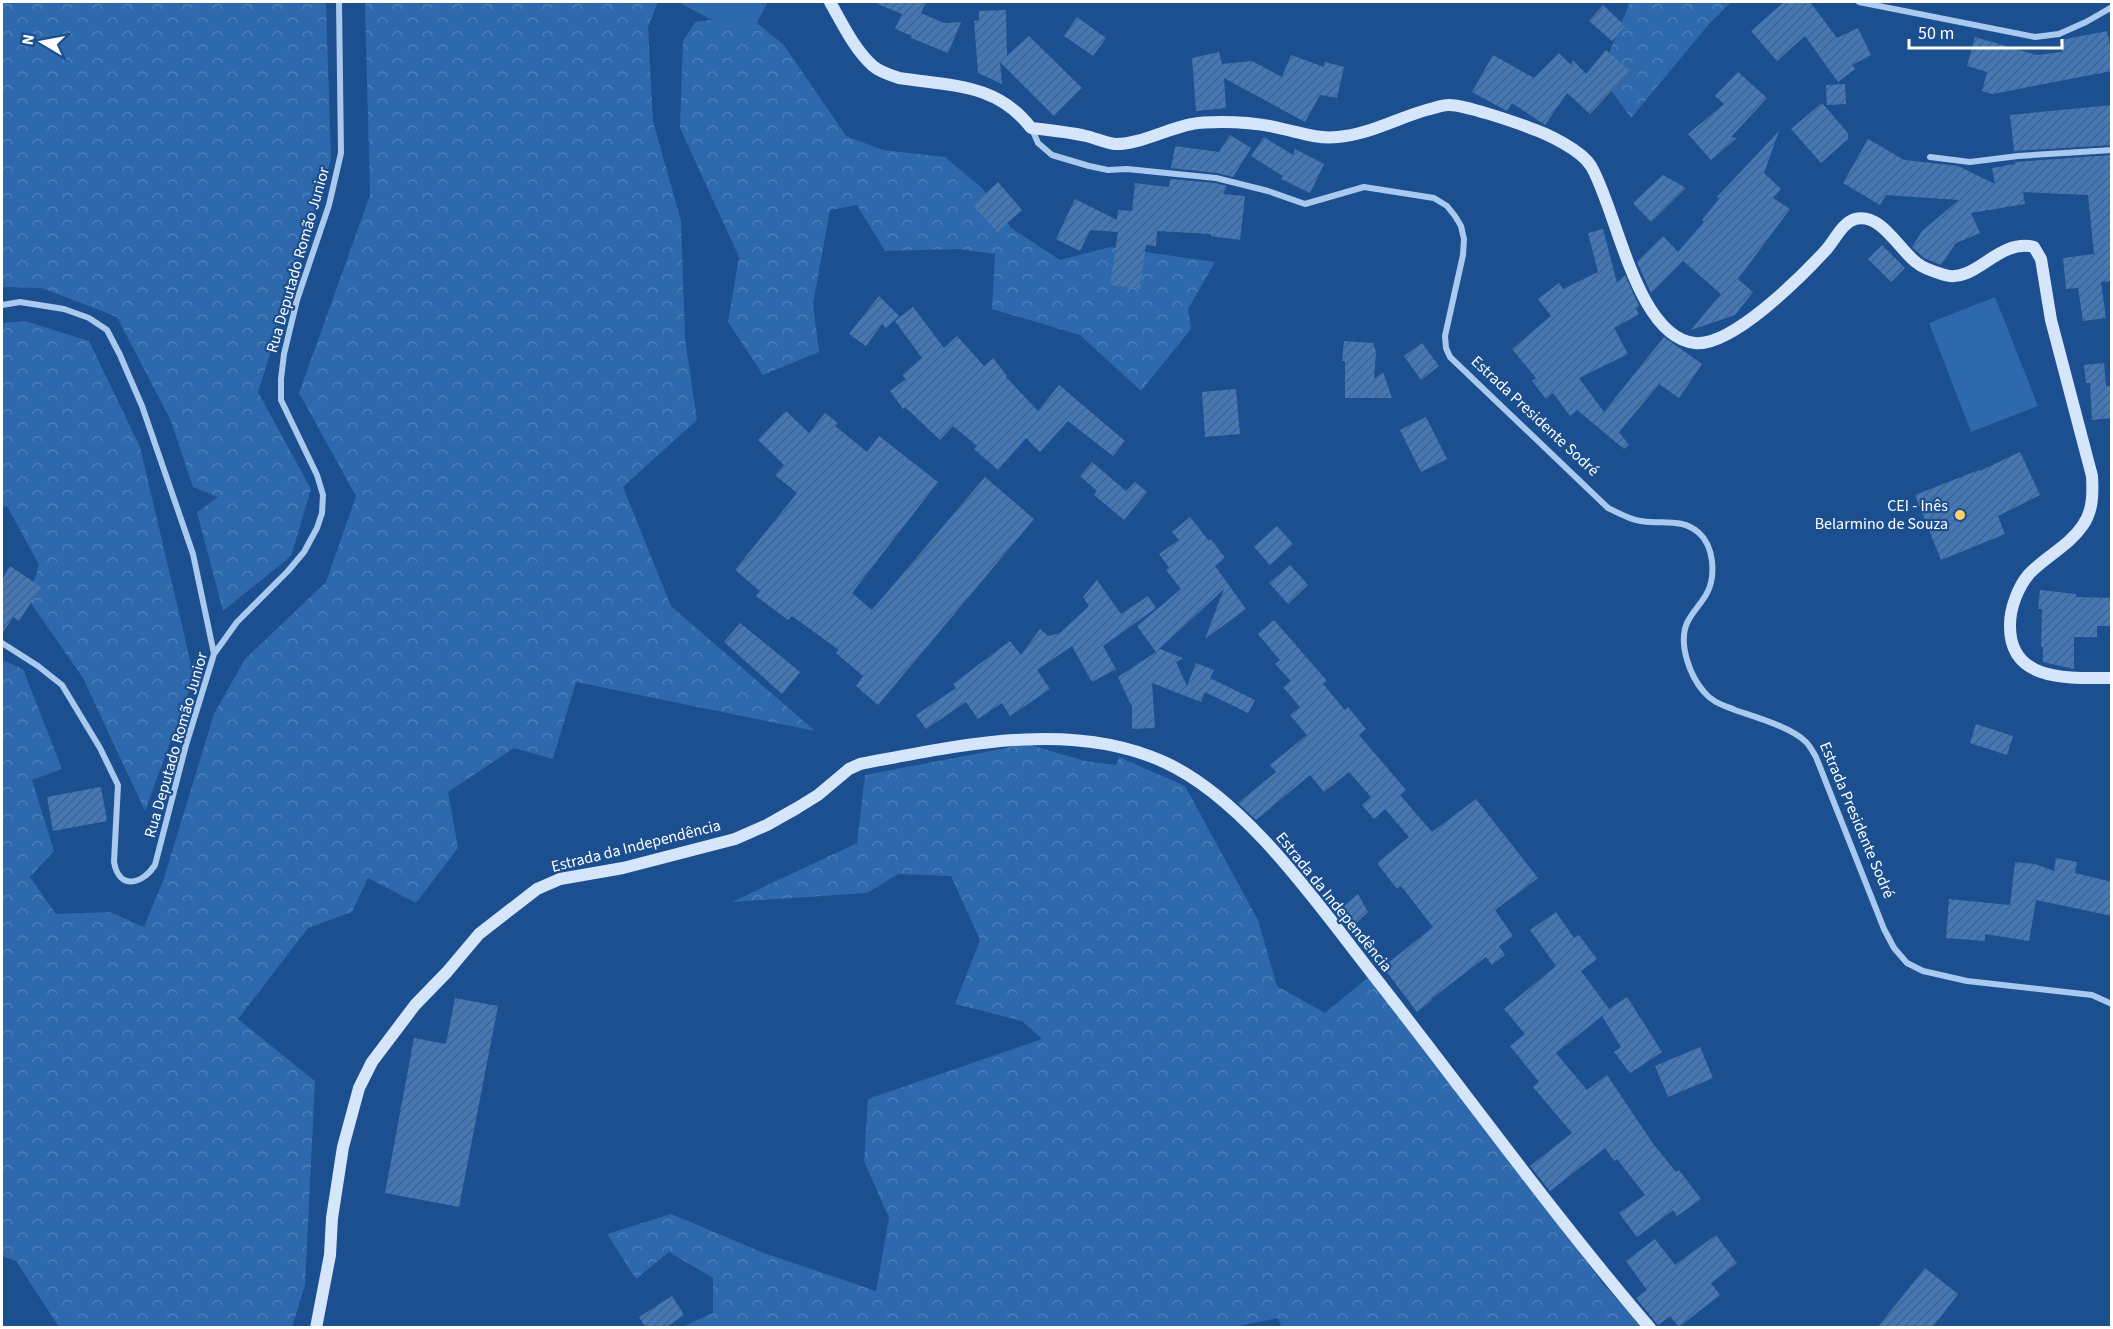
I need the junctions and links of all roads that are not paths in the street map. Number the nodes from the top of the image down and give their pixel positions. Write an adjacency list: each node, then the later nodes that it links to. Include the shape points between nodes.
1 (339, 2): 10 (street, Rua Deputado Romão Junior, via 341,153 329,205 297,300 281,379 281,400 317,475 323,495 322,513 304,552 237,622)
2 (830, 2): 5 (street, Estrada Presidente Sodré, via 853,42 873,66 899,78 975,88 1009,105)
3 (1859, 2): 4 (street, via 2035,37 2059,34)
4 (2112, 7)
5 (1031, 128): 11 (street, via 1069,132 1115,144 1193,124 1224,122 1334,138 1358,135 1449,105 1531,128 1568,146 1590,164 1639,289 1675,338 1691,343 1706,344 1744,324 1803,275 1846,224 1857,218 1871,220 1882,228 1917,264 1950,277 1961,276 2010,247 2034,247 2041,259 2051,320 2093,490 2084,524 2065,546 2028,575 2015,597 2009,636 2022,661 2033,669 2067,678); 12 (street, Estrada Presidente Sodré, via 1038,143 1052,155 1107,170 1216,178 1305,204 1364,187 1434,198 1447,206 1461,226 1464,239 1445,336 1450,357 1608,508 1630,519 1685,524 1707,543 1713,572 1708,591 1687,625 1684,642 1693,675 1715,702 1793,733 1806,742 1816,757 1884,929 1906,963 1967,981 2092,995)
6 (2112, 150): 7 (street, via 1970,162)
7 (1930, 158)
8 (2, 305): 10 (street, via 20,302 64,309 89,318 106,330 142,406 183,522)
9 (2, 644): 10 (street, Rua Deputado Romão Junior, via 62,685 95,740 117,785 116,872 131,881 146,877 154,865)
10 (214, 654)
11 (2112, 678)
12 (2112, 1004)
13 (316, 1328): 14 (street, Estrada da Independência, via 330,1256 343,1147 358,1088 372,1062 415,1005 486,928 537,889 561,879 623,868 735,839 767,825 860,764 1017,739 1102,744 1137,752 1183,772 1227,804 1296,877)
14 (1650, 1328)

